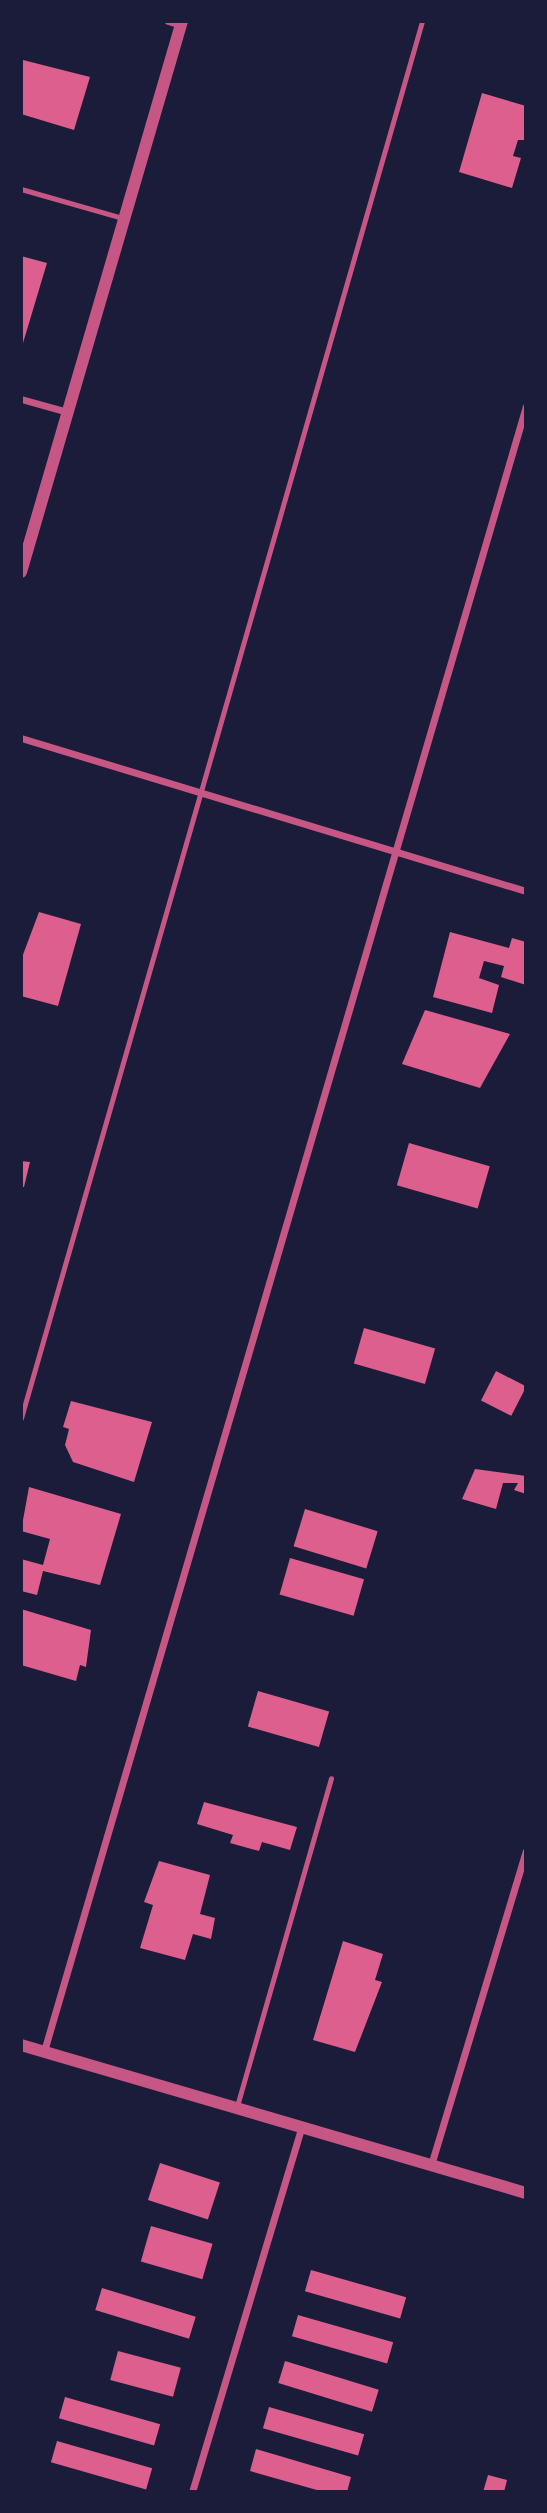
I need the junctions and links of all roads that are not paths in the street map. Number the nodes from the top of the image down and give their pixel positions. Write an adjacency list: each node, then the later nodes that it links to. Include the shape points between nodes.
1 (168, 21): 3 (street)
2 (422, 21): 11 (lane)
3 (181, 23): 5 (street)
4 (21, 190): 5 (lane)
5 (125, 219): 8 (street)
6 (21, 399): 8 (street)
7 (526, 406): 12 (street)
8 (68, 412): 9 (street)
9 (21, 572)
10 (21, 738): 11 (street)
11 (200, 792): 12 (street); 14 (lane)
12 (399, 852): 13 (street); 18 (street)
13 (526, 891)
14 (21, 1418)
15 (331, 1778): 19 (lane)
16 (526, 1852): 21 (street)
17 (21, 2045): 18 (street)
18 (44, 2052): 19 (street)
19 (236, 2109): 20 (street)
20 (301, 2128): 21 (street); 23 (street)
21 (432, 2165): 22 (street)
22 (526, 2193)
23 (192, 2492)

